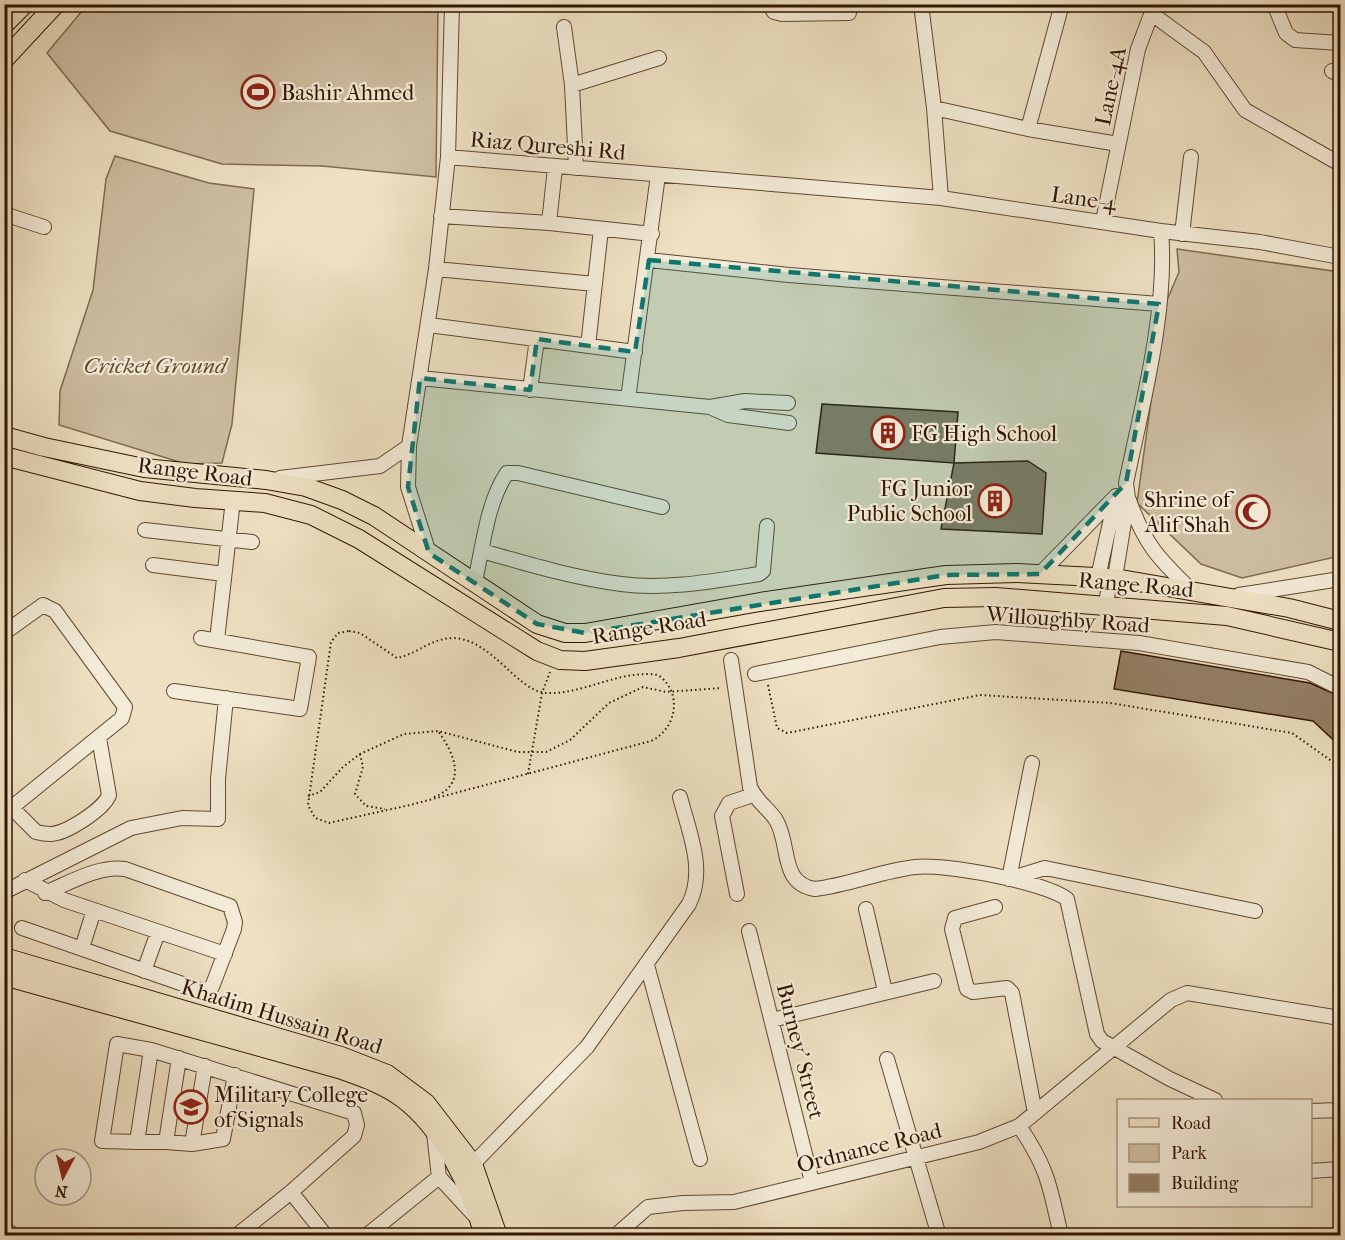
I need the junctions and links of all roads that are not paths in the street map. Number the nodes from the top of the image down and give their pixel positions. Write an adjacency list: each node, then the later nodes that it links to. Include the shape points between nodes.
1 (25, 4): 10 (main road)
2 (56, 4): 14 (main road)
3 (452, 4): 19 (street)
4 (769, 4): 9 (street, via 774,12 782,14)
5 (921, 4): 16 (street)
6 (1062, 4): 17 (street)
7 (1274, 4): 12 (street, via 1286,33 1295,40)
8 (1154, 10): 18 (street, Lane-4A, via 1138,49); 21 (street, via 1204,52 1245,110)
9 (849, 13)
10 (4, 25)
11 (564, 27): 15 (street)
12 (1341, 43)
13 (659, 58): 15 (street)
14 (4, 60)
15 (572, 85): 23 (street)
16 (934, 108): 17 (street); 25 (street)
17 (1028, 129): 18 (street)
18 (1118, 144): 28 (street, Lane-4A)
19 (448, 157): 22 (street, Riaz Qureshi Rd); 27 (street, Riaz Qureshi Rd)
20 (1191, 157): 34 (street)
21 (1341, 164)
22 (555, 168): 23 (street, Riaz Qureshi Rd); 29 (street)
23 (576, 168): 24 (street, Riaz Qureshi Rd)
24 (658, 175): 25 (street, Riaz Qureshi Rd); 33 (street)
25 (941, 198): 28 (street, Lane-4)
26 (4, 214): 30 (street)
27 (441, 216): 29 (street); 37 (street, Riaz Qureshi Rd)
28 (1103, 221): 32 (street, Lane-4)
29 (549, 223): 31 (street)
30 (44, 227)
31 (601, 228): 33 (street); 38 (street)
32 (1161, 231): 34 (street, Lane-4); 39 (street)
33 (652, 234): 36 (street)
34 (1182, 234): 35 (street, Lane-4, via 1260,242)
35 (1341, 257)
36 (649, 260): 39 (street); 43 (street)
37 (436, 269): 38 (street); 40 (street, Riaz Qureshi Rd)
38 (595, 284): 42 (street)
39 (1159, 304): 54 (street)
40 (429, 325): 41 (street); 44 (street, Riaz Qureshi Rd)
41 (537, 339): 42 (street); 45 (street)
42 (588, 346): 43 (street)
43 (635, 352): 46 (street)
44 (420, 378): 45 (street); 51 (street, Riaz Qureshi Rd)
45 (530, 390): 46 (street)
46 (628, 399): 48 (street)
47 (788, 403): 48 (street, via 745,401)
48 (710, 407): 49 (street, via 728,415)
49 (789, 423)
50 (4, 436): 53 (main road, via 144,468)
51 (409, 446): 53 (street, via 380,466); 62 (street, Riaz Qureshi Rd, via 408,487)
52 (4, 456): 55 (main road, Range Road, via 140,491)
53 (266, 480): 62 (main road, via 306,487 342,500)
54 (1122, 497): 65 (street); 66 (street); 69 (street, via 1160,561)
55 (233, 500): 59 (street); 71 (main road, Range Road, via 294,509 326,521 554,658 585,661 679,648 944,598)
56 (662, 507): 61 (street, via 507,473 498,491)
57 (767, 526): 61 (street, via 763,571 699,584 622,584 546,570)
58 (145, 530): 59 (street)
59 (228, 539): 60 (street); 64 (street)
60 (252, 542)
61 (482, 551): 68 (street)
62 (429, 553): 68 (main road)
63 (153, 565): 64 (street)
64 (224, 574): 75 (street)
65 (1040, 574): 66 (main road); 68 (main road, via 946,575 585,633 565,633 537,624)
66 (1108, 578): 69 (main road); 71 (street)
67 (1341, 579): 70 (street)
68 (476, 581)
69 (1191, 591): 70 (main road)
70 (1231, 597): 72 (main road)
71 (1106, 604): 76 (main road, Range Road, via 1227,616)
72 (1341, 621)
73 (4, 633): 82 (street, via 43,605 55,611 125,707 122,718)
74 (201, 638): 75 (street)
75 (217, 640): 81 (street, via 309,657 300,709)
76 (1341, 642)
77 (731, 660): 84 (street)
78 (760, 673): 79 (street, Willoughby Road, via 940,637 996,632 1139,643 1308,672)
79 (1341, 688)
80 (174, 691): 81 (street)
81 (226, 698): 88 (street, via 218,819 153,821)
82 (99, 738): 86 (street); 87 (street, via 109,795 103,806)
83 (1032, 763): 89 (street)
84 (753, 795): 89 (street, via 777,821 790,873 807,888 927,866); 93 (street, via 729,803 722,816)
85 (680, 797): 104 (street, via 698,882 689,904)
86 (8, 804): 87 (street, via 36,832 51,834)
87 (87, 818): 88 (street)
88 (102, 840): 90 (street)
89 (1009, 879): 97 (street, via 1045,868); 111 (street, via 1057,892 1067,899 1096,1034)
90 (25, 880): 91 (street); 92 (street)
91 (4, 891)
92 (45, 893): 96 (street); 102 (street, via 114,867 125,869 230,906 235,922)
93 (737, 894)
94 (995, 907): 120 (street, via 955,918 952,929 967,989 973,992 1007,988 1012,993)
95 (866, 909): 108 (street)
96 (94, 910): 100 (street); 101 (street)
97 (1255, 911)
98 (22, 928): 101 (street)
99 (749, 931): 110 (street, Burney' Street)
100 (158, 932): 102 (street); 105 (street)
101 (82, 948): 105 (street)
102 (225, 954): 105 (street, via 212,987 203,991)
103 (4, 957): 128 (main road, Khadim Hussain Road, via 370,1066 426,1103)
104 (647, 965): 127 (street); 128 (street, via 587,1047)
105 (144, 971)
106 (4, 976): 122 (main road, Khadim Hussain Road, via 358,1076 402,1099)
107 (934, 981): 108 (street)
108 (885, 991): 110 (street)
109 (1341, 1018): 111 (street, Ordnance Road, via 1187,993 1171,1000)
110 (772, 1020): 132 (street, Burney' Street)
111 (1114, 1048): 117 (street); 120 (street, Ordnance Road)
112 (151, 1050): 113 (street); 123 (street); 123 (street, via 117,1044 102,1141)
113 (179, 1058): 115 (street); 124 (street)
114 (887, 1059): 126 (street)
115 (205, 1066): 116 (street); 125 (street)
116 (235, 1075): 125 (street, via 223,1139); 133 (street, via 354,1113 354,1136)
117 (1211, 1099)
118 (1341, 1110): 119 (street)
119 (1312, 1111)
120 (1035, 1113): 121 (street, Ordnance Road)
121 (1019, 1126): 126 (street, Ordnance Road, via 979,1142); 141 (street, via 1047,1173)
122 (434, 1133): 131 (street); 134 (main road, Khadim Hussain Road, via 459,1173)
123 (137, 1142): 124 (street)
124 (166, 1142): 125 (street)
125 (192, 1144)
126 (918, 1158): 132 (street, Ordnance Road); 140 (street)
127 (700, 1159)
128 (473, 1164): 138 (main road, Khadim Hussain Road)
129 (1341, 1169): 130 (street)
130 (1312, 1171)
131 (439, 1177): 134 (street); 137 (street)
132 (812, 1182): 139 (street, Ordnance Road, via 734,1202 648,1207)
133 (291, 1192): 135 (street); 136 (street)
134 (482, 1229)
135 (239, 1235)
136 (326, 1236)
137 (366, 1236)
138 (498, 1236)
139 (615, 1236)
140 (939, 1236)
141 (1061, 1236)

